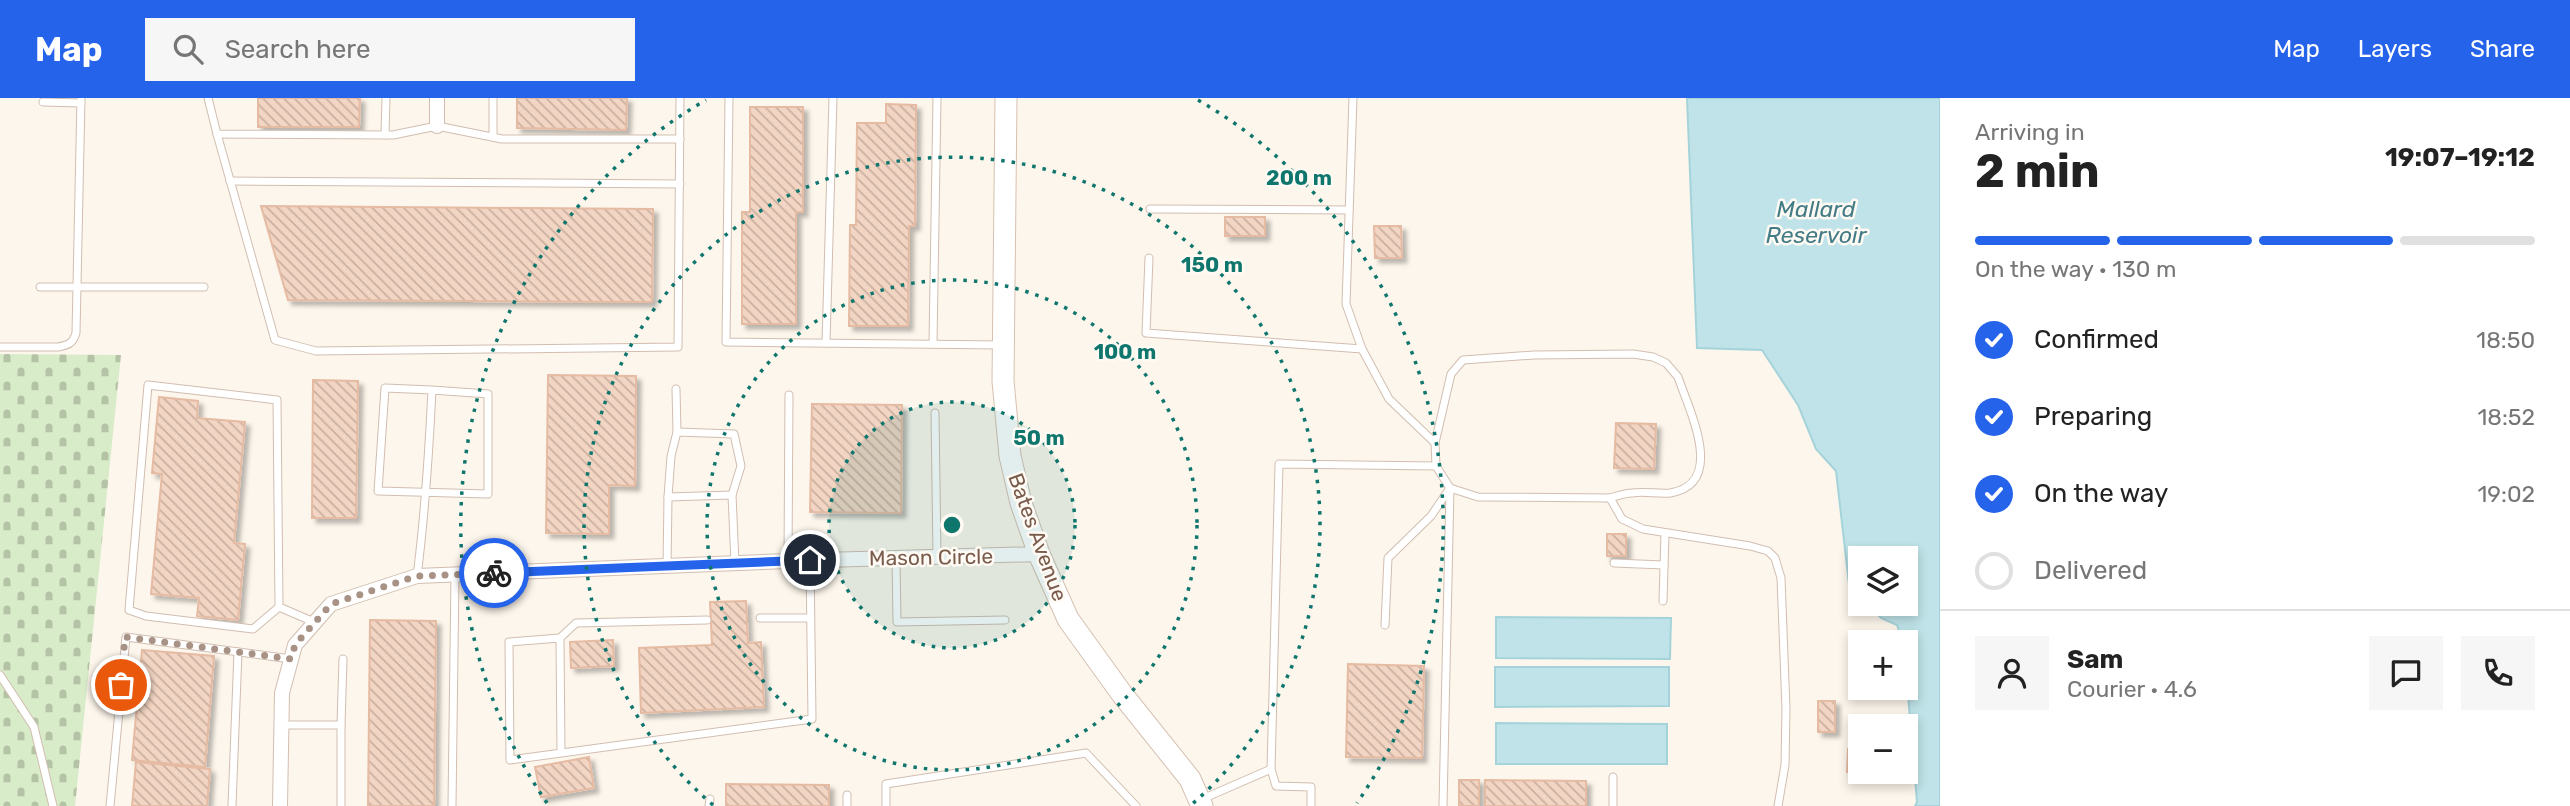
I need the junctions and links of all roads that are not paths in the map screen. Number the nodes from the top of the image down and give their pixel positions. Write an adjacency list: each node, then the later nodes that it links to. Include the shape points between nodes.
1 (208, 98): 14 (lane)
2 (386, 98): 15 (lane)
3 (437, 98): 13 (street)
4 (493, 98): 16 (lane)
5 (680, 98): 17 (lane)
6 (729, 98): 26 (lane, via 726,342)
7 (832, 98): 26 (lane)
8 (937, 98): 27 (lane)
9 (1006, 98): 28 (street, Bates Avenue)
10 (1353, 98): 21 (lane)
11 (81, 101): 12 (lane); 24 (lane)
12 (43, 102)
13 (437, 126): 15 (lane); 16 (lane)
14 (217, 134): 15 (lane); 18 (lane)
15 (385, 135)
16 (493, 137): 17 (lane)
17 (680, 139): 19 (lane)
18 (230, 181): 19 (lane); 19 (lane, via 275,340 316,351 678,347)
19 (680, 184)
20 (1150, 209): 21 (lane)
21 (1349, 210): 30 (lane, via 1346,303)
22 (1149, 258): 30 (lane, via 1146,333)
23 (40, 287): 24 (lane)
24 (77, 288): 25 (lane); 29 (lane, via 74,341 58,347)
25 (204, 288)
26 (826, 343): 27 (lane)
27 (933, 344): 28 (lane)
28 (1003, 345): 44 (street, Bates Avenue, via 1010,456)
29 (0, 346)
30 (1362, 349): 36 (lane, via 1389,399)
31 (676, 388): 35 (lane)
32 (432, 390): 39 (lane); 39 (lane, via 385,388 378,491); 39 (lane, via 488,394 488,494)
33 (789, 396): 48 (lane)
34 (935, 413): 45 (lane)
35 (677, 432): 40 (lane, via 734,434 741,466); 41 (lane)
36 (1435, 443): 37 (lane); 42 (lane, via 1451,374 1463,360 1534,355 1653,357 1673,368 1678,377 1702,465 1687,488)
37 (1436, 466): 38 (lane); 71 (lane, via 1279,464)
38 (1450, 488): 42 (lane, via 1478,497); 62 (lane, via 1431,516 1388,558); 85 (lane)
39 (426, 492): 54 (lane)
40 (732, 495): 41 (lane); 49 (lane)
41 (668, 497): 52 (lane)
42 (1611, 498): 43 (lane, via 1622,519)
43 (1665, 533): 51 (lane); 87 (lane, via 1760,547 1775,558 1781,578 1786,709 1785,765)
44 (1039, 554): 45 (street, Mason Circle); 74 (street, Bates Avenue, via 1068,619 1190,779)
45 (937, 556): 46 (street, Mason Circle)
46 (896, 557): 47 (street, Mason Circle); 60 (lane, via 897,622)
47 (810, 560): 48 (street, Mason Circle); 58 (lane)
48 (788, 561): 49 (street, Mason Circle)
49 (735, 563): 52 (street, Mason Circle)
50 (1614, 564): 51 (lane)
51 (1664, 565): 55 (lane)
52 (667, 566): 53 (street, Mason Circle)
53 (455, 575): 54 (street, Mason Circle); 80 (lane)
54 (417, 576): 61 (street, Mason Circle, via 331,604)
55 (1663, 601)
56 (279, 607): 56 (lane, via 277,401 148,385 129,610 253,629); 61 (lane)
57 (760, 618): 58 (lane)
58 (810, 618): 70 (lane, via 812,719)
59 (707, 620): 63 (lane, via 576,623)
60 (1005, 620)
61 (315, 623): 65 (street, Mason Circle, via 295,645)
62 (1385, 625)
63 (560, 638): 70 (lane); 70 (lane, via 509,642 510,760)
64 (238, 652): 65 (lane); 76 (lane, via 125,637); 77 (lane)
65 (291, 659): 68 (street, Mason Circle, via 282,693)
66 (343, 659): 69 (lane)
67 (0, 675): 75 (lane, via 34,727)
68 (282, 725): 69 (lane); 78 (street, Mason Circle)
69 (341, 725): 79 (lane)
70 (561, 753)
71 (1271, 769): 74 (lane); 84 (lane, via 1276,786 1311,787)
72 (1613, 777): 86 (lane)
73 (847, 795): 81 (lane)
74 (1201, 803)
75 (53, 806)
76 (110, 806)
77 (232, 806)
78 (280, 806)
79 (341, 806)
80 (452, 806)
81 (847, 806)
82 (886, 806): 83 (lane, via 886,784 1086,753)
83 (1136, 806)
84 (1311, 806)
85 (1443, 806)
86 (1613, 806)
87 (1778, 806)

